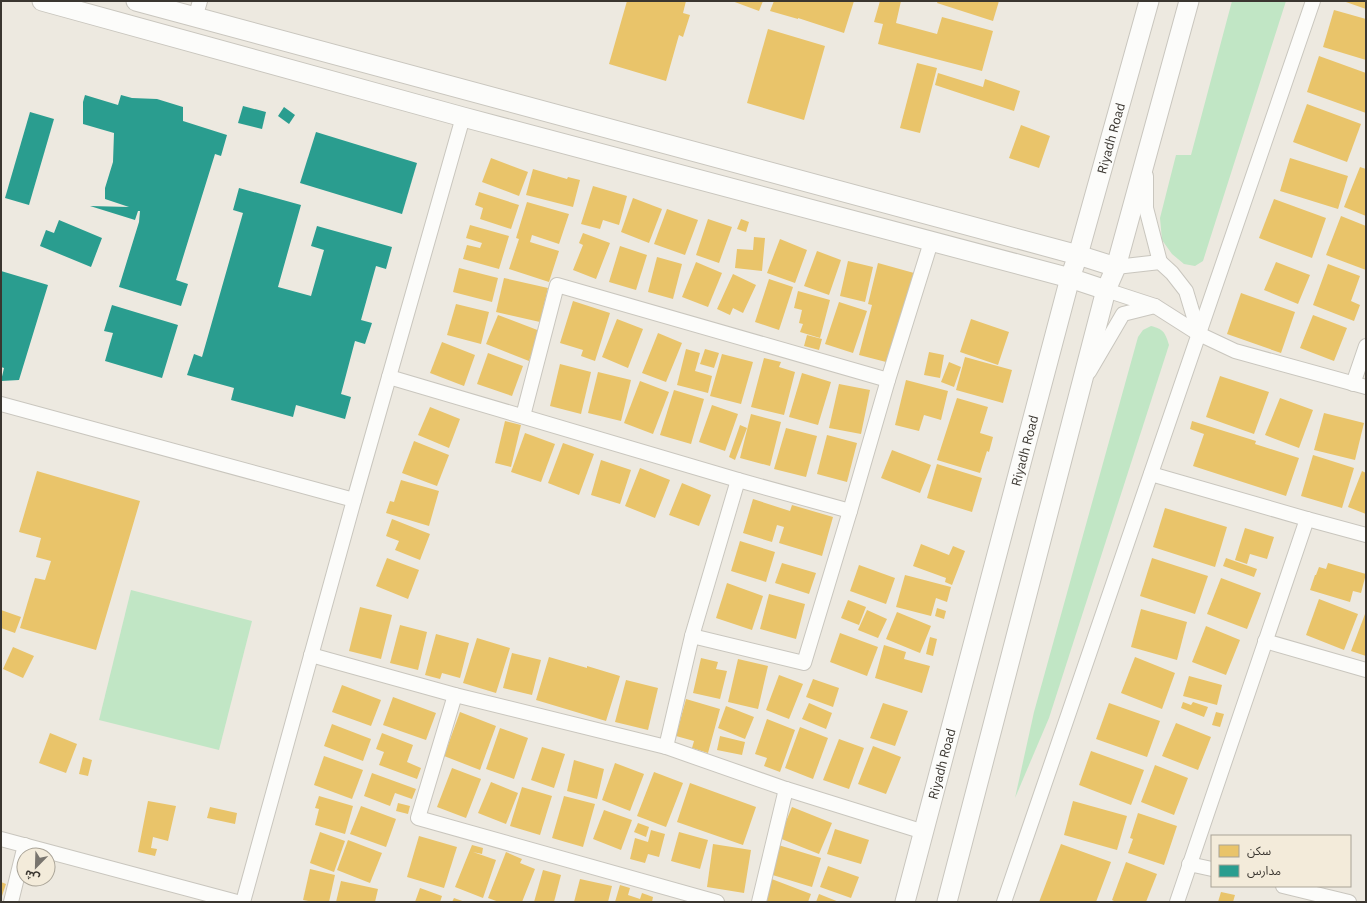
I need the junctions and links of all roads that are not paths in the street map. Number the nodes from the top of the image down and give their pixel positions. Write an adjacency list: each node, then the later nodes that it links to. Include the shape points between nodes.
1 (42, 1): 7 (street)
2 (136, 1): 6 (street)
3 (1149, 1): 10 (street, Riyadh Road)
4 (1189, 1): 8 (street)
5 (1313, 1): 18 (street)
6 (197, 9): 10 (street)
7 (463, 117): 9 (street); 20 (street)
8 (1145, 156): 11 (street, via 1146,208); 12 (street)
9 (931, 242): 13 (street); 21 (street)
10 (1078, 255): 12 (street); 13 (street, Riyadh Road)
11 (1160, 262): 12 (street); 16 (street, via 1186,291)
12 (1116, 267): 14 (street)
13 (1070, 278): 14 (street); 39 (street, Riyadh Road)
14 (1106, 290): 15 (street); 22 (street)
15 (1155, 306): 17 (street); 22 (street, via 1123,314)
16 (1194, 318): 17 (street); 18 (street)
17 (1178, 320): 18 (street)
18 (1198, 334): 23 (street, via 1234,351); 26 (street)
19 (1366, 346): 23 (street)
20 (389, 377): 25 (street); 28 (street)
21 (888, 380): 25 (street, via 557,285); 29 (street)
22 (1082, 383): 51 (street)
23 (1359, 385)
24 (1, 404): 28 (street)
25 (523, 416): 27 (street)
26 (1151, 474): 30 (street); 52 (street)
27 (738, 480): 29 (street); 32 (street)
28 (354, 500): 34 (street)
29 (850, 511): 32 (street, via 804,663)
30 (1307, 519): 31 (street); 33 (street)
31 (1366, 535)
32 (692, 636): 37 (street)
33 (1265, 641): 35 (street); 42 (street)
34 (312, 655): 36 (street); 47 (street)
35 (1366, 670)
36 (455, 695): 37 (street); 48 (street, via 418,818)
37 (666, 747): 38 (street)
38 (786, 789): 39 (street); 49 (street)
39 (924, 832): 50 (street, Riyadh Road)
40 (1, 838): 41 (street)
41 (25, 845): 45 (street); 46 (street)
42 (1189, 864): 43 (street); 53 (street)
43 (1211, 869)
44 (1287, 887): 54 (street)
45 (12, 902)
46 (237, 902)
47 (244, 902)
48 (717, 902)
49 (759, 902)
50 (905, 902)
51 (947, 902)
52 (1004, 902)
53 (1177, 902)
54 (1349, 902)

